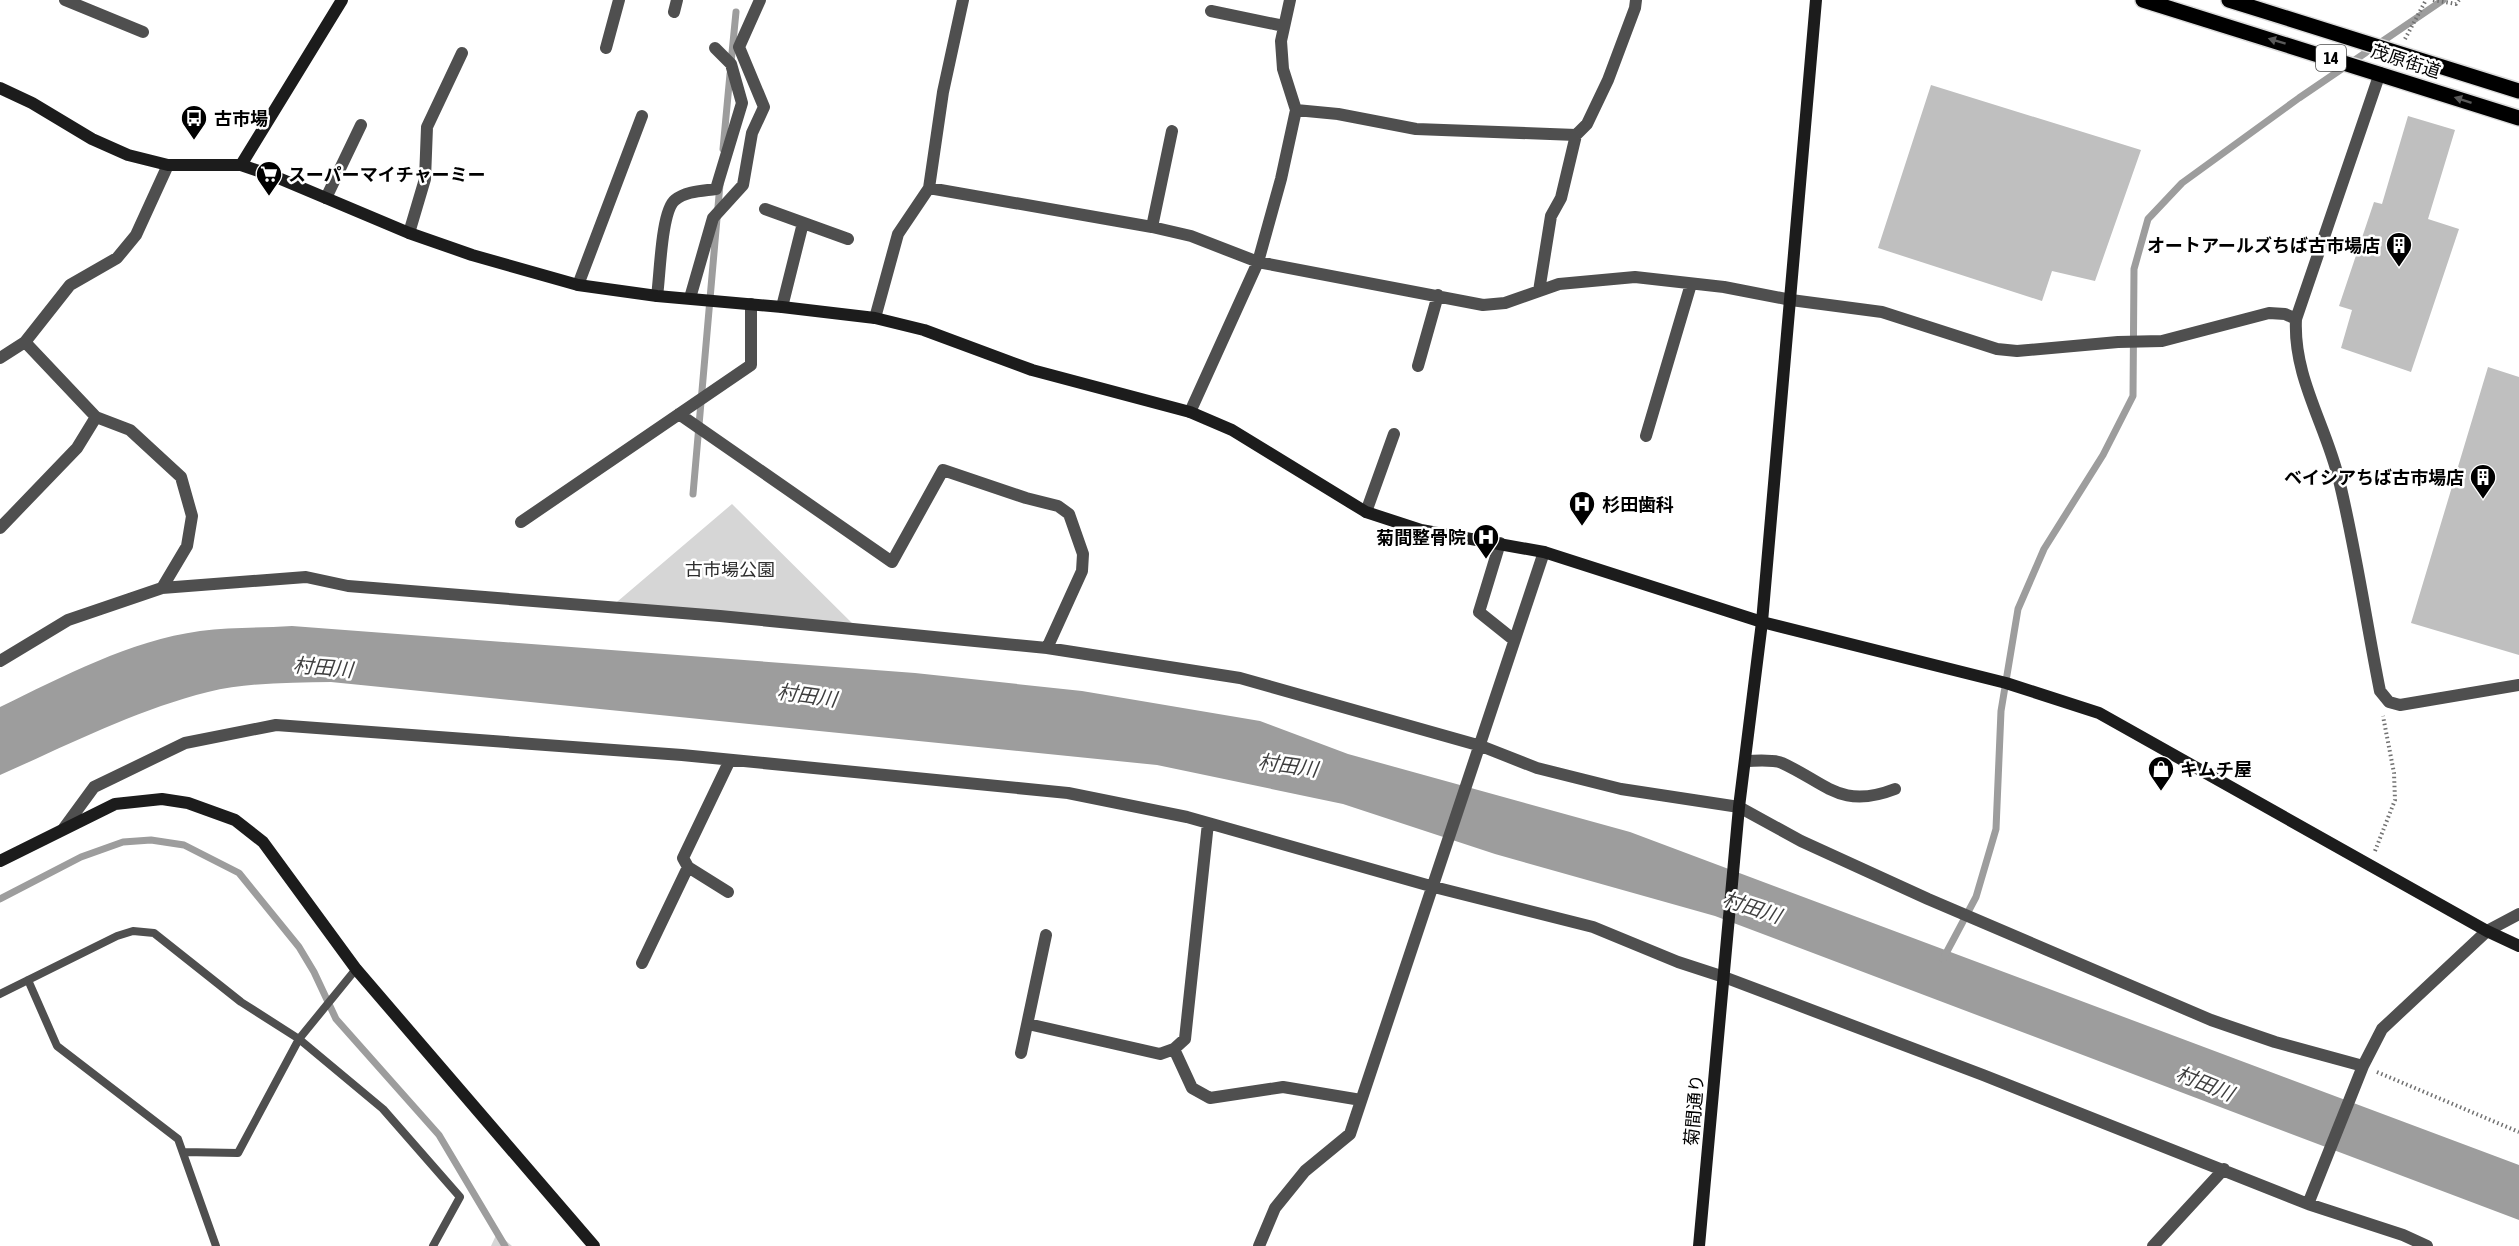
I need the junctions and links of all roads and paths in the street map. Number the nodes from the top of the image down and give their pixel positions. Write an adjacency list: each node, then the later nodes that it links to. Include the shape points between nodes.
1 (65, 0): 16 (street)
2 (342, 0): 31 (street)
3 (619, 0): 17 (street)
4 (760, 0): 45 (street, via 739,47 764,107 752,133 743,185 713,218)
5 (963, 0): 32 (street, via 943,92)
6 (1290, 0): 15 (street)
7 (1636, 0): 29 (street, via 1608,80 1587,124)
8 (1816, 0): 46 (street, 菊間通り)
9 (2143, 0): 21 (main road, 茂原街道 / 14, one-way to 9)
10 (2229, 0): 20 (main road, 茂原街道 / 14)
11 (2426, 0): 20 (path)
12 (2433, 0): 13 (path, via 2456,4)
13 (2459, 0)
14 (1211, 11): 15 (street)
15 (1284, 26): 24 (street, via 1283,69)
16 (143, 32)
17 (606, 48)
18 (715, 48): 43 (street, via 731,63 742,103 716,189 673,201 667,214)
19 (462, 52): 37 (street, via 427,127 425,179)
20 (2398, 53): 23 (main road, 茂原街道 / 14)
21 (2380, 73): 26 (main road, 茂原街道 / 14, one-way to 21); 50 (street)
22 (0, 88): 30 (street, via 92,139 128,155)
23 (2519, 91)
24 (1296, 110): 29 (street, via 1416,129); 39 (street)
25 (642, 116): 41 (street)
26 (2519, 118)
27 (361, 125): 33 (street)
28 (1172, 130): 36 (street)
29 (1576, 135): 42 (street, via 1561,198 1551,216)
30 (168, 165): 31 (street); 51 (street, via 136,236 117,258 70,285)
31 (241, 165): 33 (street)
32 (929, 188): 36 (street); 49 (street, via 898,234)
33 (326, 198): 37 (street)
34 (765, 209): 35 (street)
35 (802, 223): 38 (street); 48 (street)
36 (1152, 227): 39 (street, via 1191,236)
37 (409, 233): 41 (street)
38 (848, 239)
39 (1258, 262): 44 (street); 54 (street)
40 (1692, 284): 42 (street, via 1635,277 1559,284); 46 (street); 58 (street)
41 (578, 285): 43 (street)
42 (1539, 291): 44 (street, via 1505,303 1483,305)
43 (657, 296): 45 (street)
44 (1438, 296): 53 (street)
45 (690, 298): 47 (street)
46 (1791, 300): 50 (street, via 1882,312 1997,349 2017,351 2162,341 2269,313); 65 (street, 菊間通り)
47 (751, 304): 48 (street); 55 (street, via 751,366)
48 (782, 307): 49 (street)
49 (874, 318): 54 (street, via 924,330 1032,370)
50 (2296, 319): 70 (street, via 2298,363 2339,480 2380,692)
51 (26, 342): 52 (street); 56 (street)
52 (0, 358)
53 (1418, 366)
54 (1190, 412): 59 (street, via 1232,430)
55 (679, 414): 60 (street); 67 (street, via 892,562 943,470 1058,506 1069,514 1083,554 1082,571)
56 (96, 417): 61 (street, via 77,448); 64 (street, via 130,430 181,477 192,516 187,546)
57 (1394, 435): 59 (street)
58 (1646, 436)
59 (1365, 512): 62 (street, via 1421,530)
60 (521, 522)
61 (0, 528)
62 (1500, 543): 63 (street); 66 (street, via 1479,612)
63 (1544, 552): 65 (street); 66 (street)
64 (162, 588): 67 (street, via 306,577 348,586); 68 (street, via 68,620)
65 (1762, 622): 73 (street, 菊間通り); 79 (street, via 2006,683 2098,713)
66 (1514, 640): 71 (street)
67 (1047, 648): 71 (street, via 1240,678)
68 (0, 661)
69 (2519, 685): 70 (street, via 2400,705)
70 (2389, 702): 79 (path, via 2383,715 2395,800)
71 (1481, 746): 75 (street, via 1537,768 1621,789); 81 (street)
72 (730, 760): 76 (street, via 1068,793); 77 (street, via 276,725 185,743 94,787); 80 (street, via 683,858)
73 (1745, 761): 74 (street, via 1780,762 1823,788 1849,796 1877,796); 75 (street, 菊間通り)
74 (1895, 789)
75 (1739, 807): 89 (street, 菊間通り); 96 (street, via 1801,841 1918,895 2211,1020)
76 (1208, 823): 81 (street); 94 (street, via 1185,1039)
77 (64, 828): 78 (street); 88 (street, via 115,804 162,798 235,820 263,842)
78 (0, 861)
79 (2369, 865): 84 (street)
80 (688, 867): 82 (street); 87 (street)
81 (1434, 887): 89 (street, via 1593,927 1678,962); 97 (street)
82 (728, 892)
83 (2519, 914): 84 (street)
84 (2487, 931): 86 (street); 96 (street, via 2382,1029)
85 (1046, 935): 92 (street)
86 (2519, 946)
87 (642, 963)
88 (356, 969): 93 (lane); 104 (street)
89 (1724, 976): 100 (street); 106 (street, 菊間通り)
90 (28, 980): 91 (lane); 93 (lane, via 117,936 133,931 154,933 241,1002); 99 (lane, via 57,1046 178,1139)
91 (0, 994)
92 (1028, 1024): 94 (street, via 1160,1054); 95 (street)
93 (299, 1039): 99 (lane, via 238,1153); 103 (lane, via 383,1108 460,1197)
94 (1174, 1049): 97 (street, via 1192,1088 1210,1098 1283,1087)
95 (1021, 1053)
96 (2362, 1066): 98 (path); 101 (street)
97 (1361, 1100): 105 (street, via 1350,1134 1305,1171 1275,1208)
98 (2519, 1132)
99 (183, 1152): 102 (lane)
100 (2224, 1168): 101 (street); 107 (street)
101 (2308, 1204): 108 (street)
102 (216, 1246)
103 (433, 1246)
104 (594, 1246)
105 (1259, 1246)
106 (1699, 1246)
107 (2153, 1246)
108 (2427, 1246)

